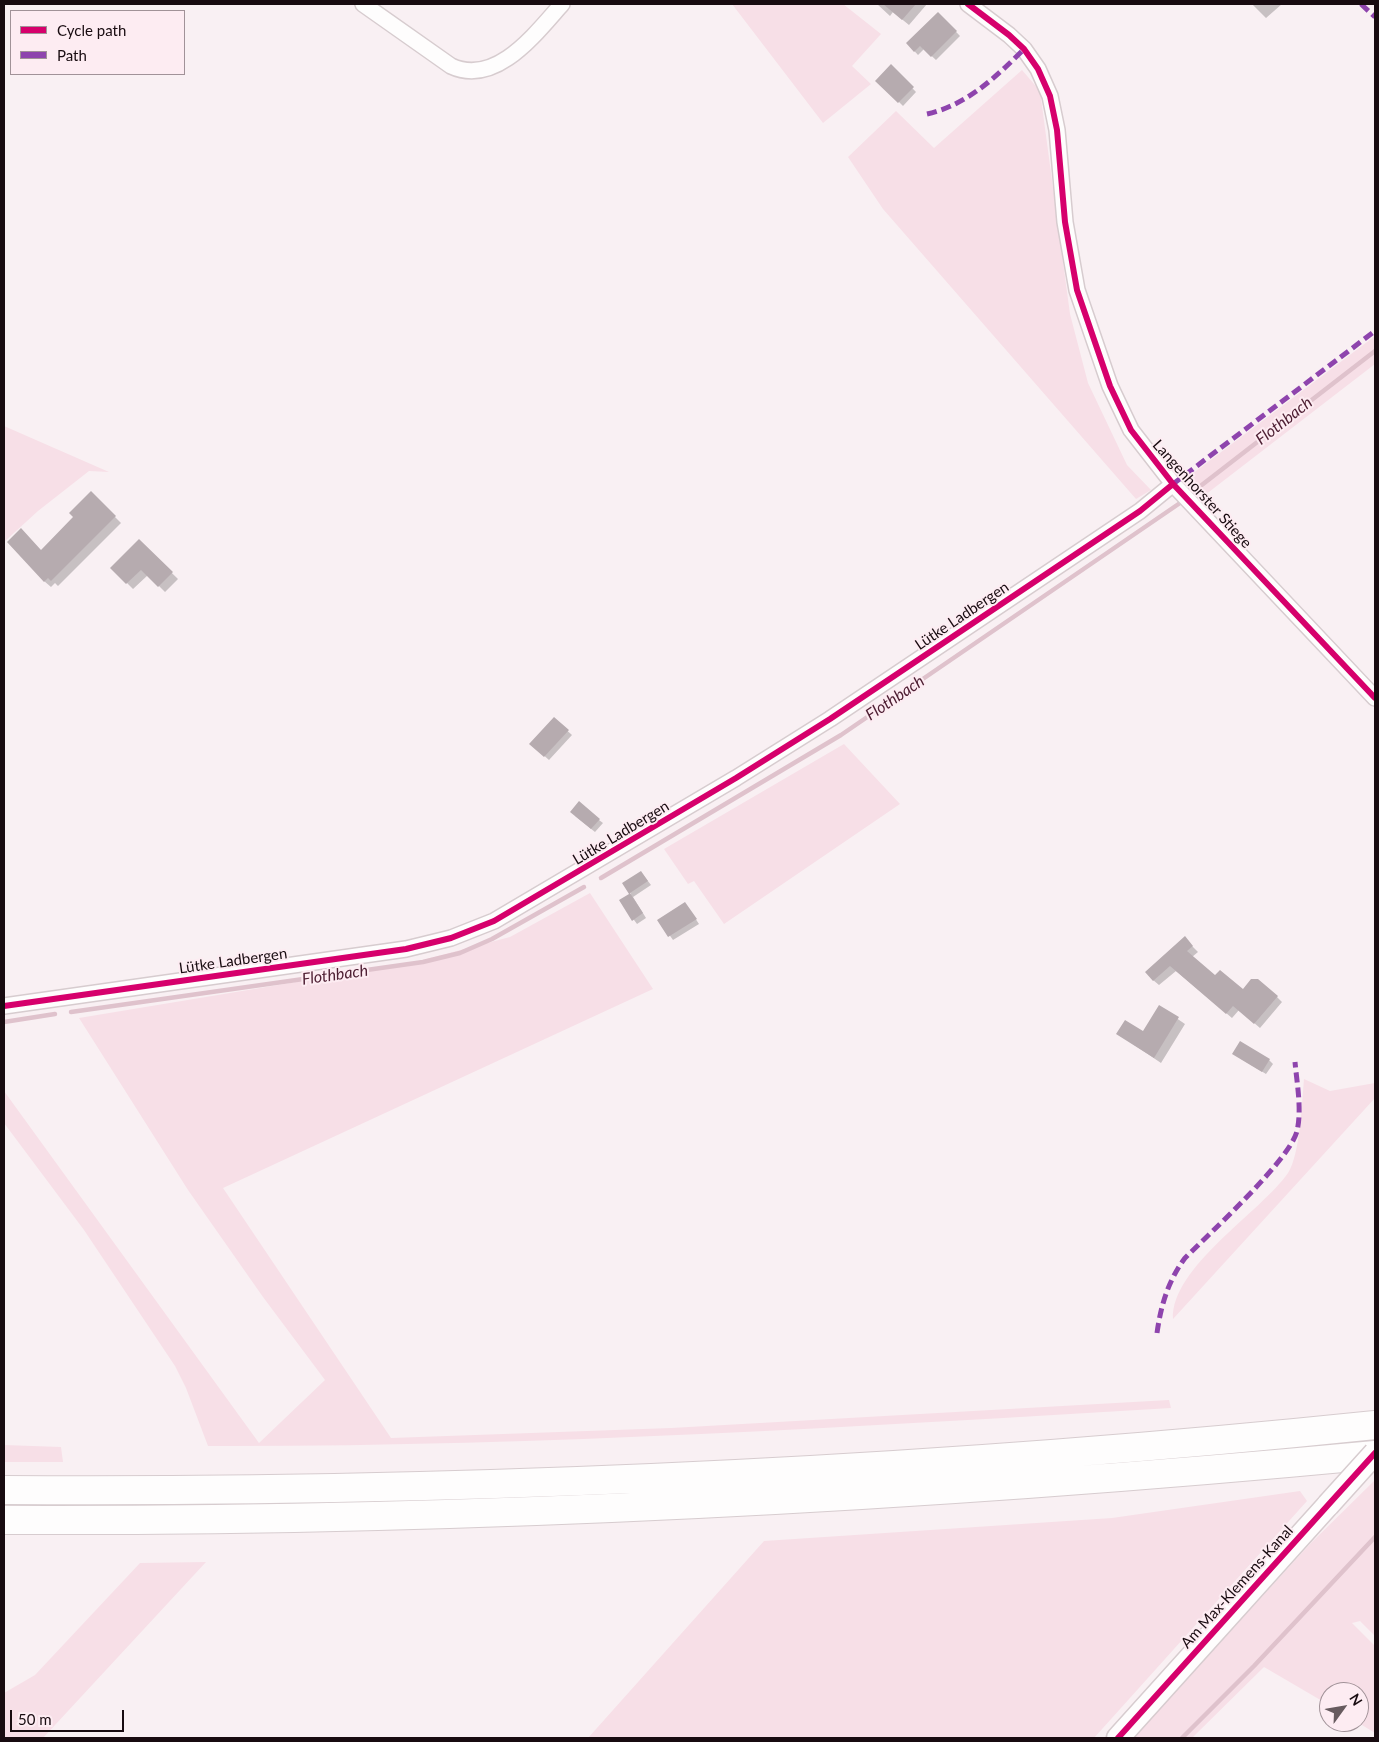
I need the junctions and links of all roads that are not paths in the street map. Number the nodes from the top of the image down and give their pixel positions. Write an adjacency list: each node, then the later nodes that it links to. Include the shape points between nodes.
1 (364, 4): 2 (street, via 440,59 467,71 486,69 509,56)
2 (562, 4)
3 (968, 4): 4 (street, Langenhorster Stiege, via 1024,49 1047,89 1057,130 1071,260 1084,315 1120,410 1144,449)
4 (1176, 488): 5 (street, Langenhorster Stiege); 6 (street, Lütke Ladbergen, via 777,754 480,928 406,949)
5 (1375, 698)
6 (4, 1006)
7 (1375, 1425): 9 (highway, via 1071,1452 706,1475 402,1486)
8 (1375, 1454): 10 (highway, via 1023,1485 729,1503 359,1516); 11 (main road, Am Max-Klemens-Kanal, bridge)
9 (4, 1490)
10 (4, 1520)
11 (1118, 1738)

